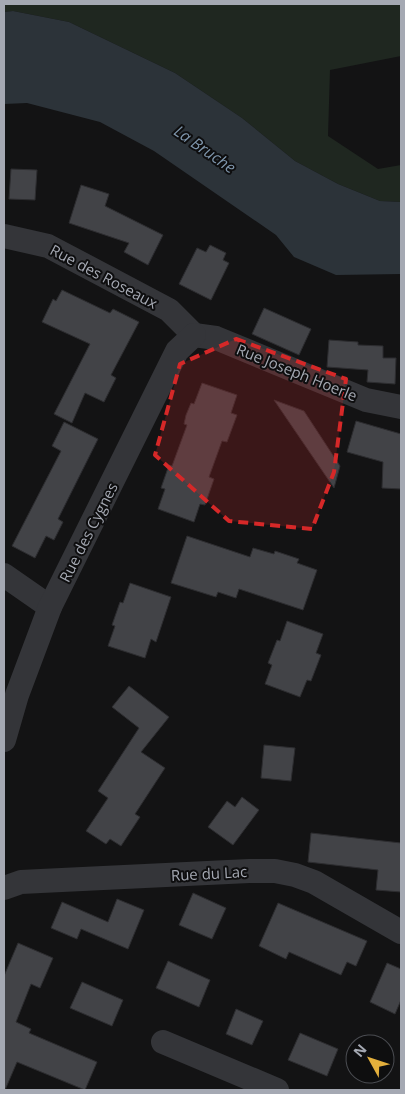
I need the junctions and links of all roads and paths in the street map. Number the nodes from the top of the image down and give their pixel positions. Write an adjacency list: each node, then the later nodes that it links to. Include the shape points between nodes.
1 (4, 236): 2 (street, Rue des Roseaux, via 48,246 169,310)
2 (194, 335): 3 (street, Rue Joseph Hoerle, via 216,338 366,400); 5 (street, Rue des Cygnes, via 177,351)
3 (401, 407)
4 (4, 575): 5 (street)
5 (50, 607): 6 (street, Rue des Cygnes)
6 (4, 740)
7 (4, 888): 8 (street, Rue du Lac, via 21,882 275,871 314,882)
8 (401, 932)
9 (164, 1042): 10 (street)
10 (278, 1090)

